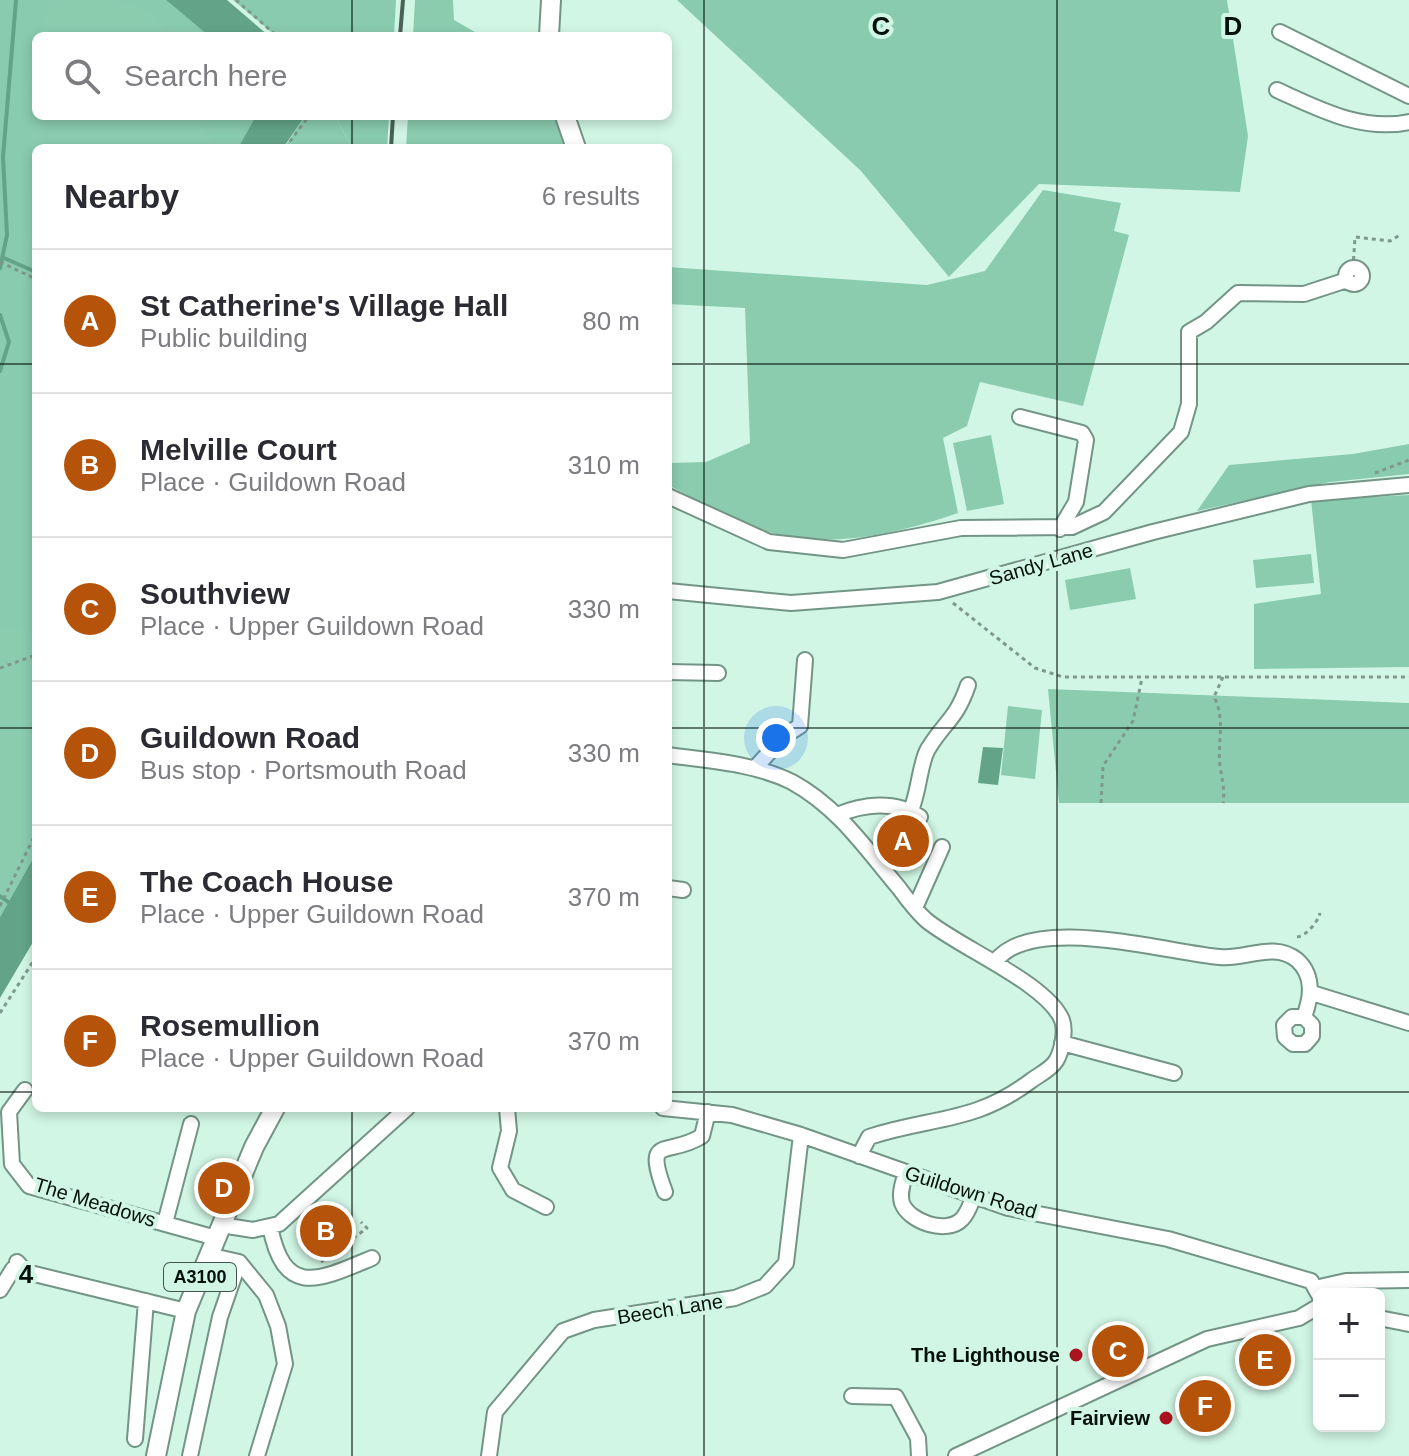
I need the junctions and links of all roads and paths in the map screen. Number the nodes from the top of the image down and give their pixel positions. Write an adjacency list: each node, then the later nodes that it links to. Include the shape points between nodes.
1 (236, 0): 3 (path)
2 (551, 0): 4 (main road)
3 (272, 32)
4 (549, 32)
5 (1280, 32): 7 (street)
6 (1277, 90): 10 (street, via 1357,122 1388,127)
7 (1409, 96)
8 (306, 120): 11 (path)
9 (566, 120): 12 (main road)
10 (1409, 122)
11 (288, 144)
12 (575, 144)
13 (1400, 235): 15 (path, via 1390,241 1355,237)
14 (0, 262): 16 (path)
15 (1350, 274): 20 (street, via 1304,294 1238,293 1189,332 1189,404 1181,432 1104,512)
16 (32, 277)
17 (1020, 417): 20 (street, via 1082,433 1086,440 1076,502)
18 (1409, 485): 22 (street, Sandy Lane, via 1309,494)
19 (672, 498): 20 (street, via 769,542 843,550 961,528)
20 (1060, 529)
21 (672, 591): 22 (street, Sandy Lane, via 791,603)
22 (938, 592): 28 (path, via 1035,668 1063,677)
23 (32, 656): 25 (path)
24 (805, 660): 33 (street, via 800,726)
25 (0, 668)
26 (672, 672): 27 (street)
27 (718, 673)
28 (1142, 677): 29 (path); 34 (path, via 1133,721 1103,766)
29 (1223, 677): 30 (path); 35 (path, via 1214,697 1221,710)
30 (1409, 677)
31 (968, 685): 36 (street, via 953,721 927,750 915,813 876,805)
32 (672, 756): 33 (street)
33 (755, 768): 36 (street, via 790,782)
34 (1101, 803)
35 (1223, 803)
36 (837, 815): 40 (street)
37 (32, 841): 39 (path)
38 (942, 847): 40 (street)
39 (2, 902)
40 (915, 908): 43 (street, via 952,940)
41 (1320, 913): 42 (path)
42 (1297, 937)
43 (995, 962): 45 (street, via 1017,945 1069,938 1127,940 1222,958 1277,951 1297,961); 49 (street, via 1047,1001 1062,1020)
44 (32, 963): 46 (path)
45 (1312, 993): 47 (street); 48 (street)
46 (0, 1013)
47 (1304, 1017)
48 (1409, 1023)
49 (1062, 1043): 50 (street); 59 (street, via 1055,1063 1005,1101 869,1137)
50 (1174, 1073)
51 (25, 1090): 65 (street, The Meadows, via 9,1112 12,1164 29,1186)
52 (672, 1109): 56 (street, Guildown Road)
53 (273, 1112): 67 (main road, A3100)
54 (403, 1112): 66 (street, via 279,1224)
55 (507, 1112): 63 (street, via 509,1131 500,1168 513,1190)
56 (708, 1112): 58 (street, Guildown Road); 61 (street, via 702,1136 657,1155 655,1166)
57 (191, 1124): 65 (street)
58 (801, 1135): 59 (street, Guildown Road); 88 (street, Beech Lane, via 786,1263 765,1286 735,1298 594,1320 563,1331 495,1412)
59 (859, 1156): 60 (street, Guildown Road)
60 (906, 1172): 62 (street, Guildown Road); 62 (street, via 900,1193 903,1205 919,1221 954,1225 963,1219)
61 (665, 1192)
62 (974, 1196): 75 (street, Guildown Road, via 1008,1208 1168,1239 1311,1281)
63 (546, 1207)
64 (361, 1222): 69 (path, via 367,1228)
65 (165, 1223): 67 (street, The Meadows)
66 (270, 1226): 67 (street); 73 (street, via 280,1261)
67 (218, 1231): 70 (main road, A3100)
68 (337, 1239): 69 (path)
69 (342, 1246): 73 (path)
70 (208, 1255): 72 (street); 80 (main road, A3100)
71 (372, 1258): 73 (street, via 327,1277)
72 (239, 1262): 86 (street, via 220,1317); 87 (street, via 266,1295 285,1364)
73 (299, 1278)
74 (1409, 1280): 76 (street, via 1346,1281)
75 (1315, 1288)
76 (1328, 1288)
77 (0, 1290): 78 (street, via 15,1266)
78 (146, 1301): 80 (street); 84 (street)
79 (1313, 1310): 90 (street, via 1299,1318 1207,1339)
80 (186, 1311): 85 (main road, A3100)
81 (1385, 1319): 82 (street)
82 (1409, 1324)
83 (852, 1396): 89 (street, via 896,1397 918,1438)
84 (135, 1439)
85 (156, 1456)
86 (190, 1456)
87 (257, 1456)
88 (489, 1456)
89 (919, 1456)
90 (956, 1456)

